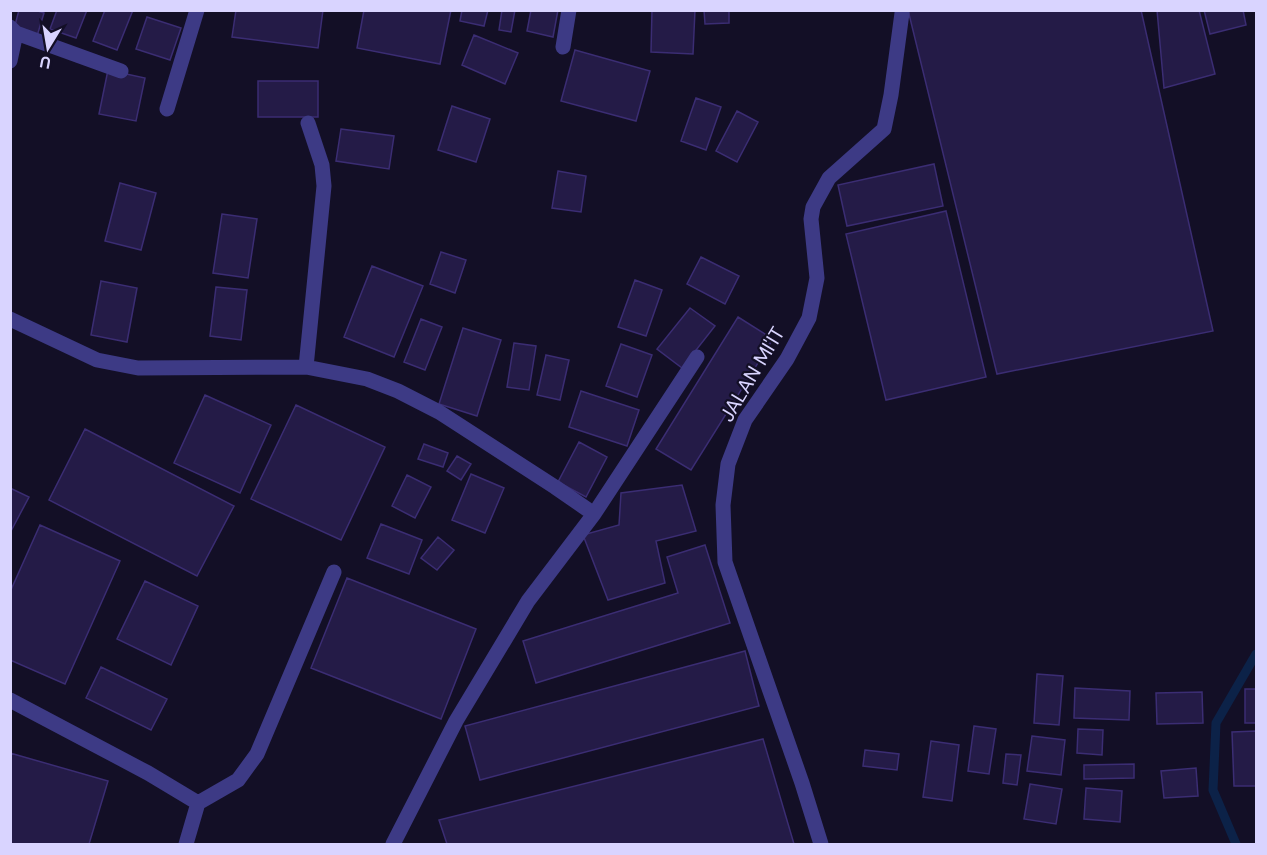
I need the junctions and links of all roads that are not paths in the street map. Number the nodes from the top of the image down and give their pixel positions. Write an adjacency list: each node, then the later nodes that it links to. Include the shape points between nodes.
1 (197, 10): 8 (street)
2 (569, 10): 5 (street)
3 (902, 13): 19 (street, JALAN MI'IT, via 884,129 829,178 813,207 817,278 809,318 746,420 728,464 723,505 724,562)
4 (13, 30): 6 (street); 7 (street)
5 (563, 47)
6 (10, 61)
7 (121, 71)
8 (167, 109)
9 (308, 123): 12 (street, via 322,165 324,186)
10 (10, 319): 12 (street, via 97,360 138,368)
11 (697, 357): 13 (street)
12 (306, 367): 13 (street, via 367,379 439,412)
13 (594, 514): 18 (street, via 528,601 456,721)
14 (334, 572): 16 (street, via 257,754 238,780)
15 (10, 700): 16 (street)
16 (198, 803): 17 (street)
17 (186, 844)
18 (393, 844)
19 (821, 844)

